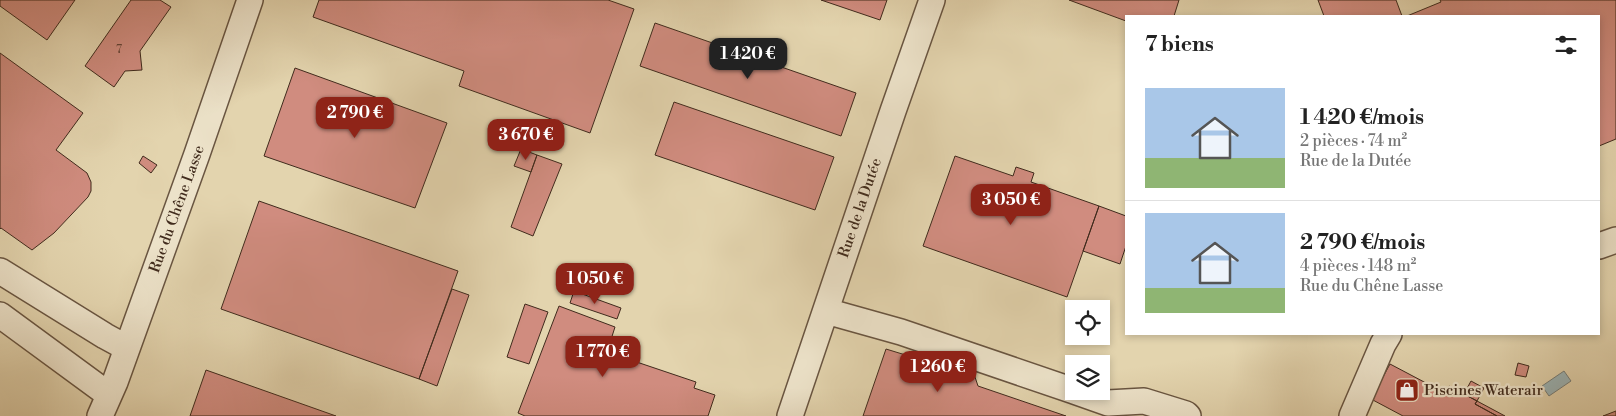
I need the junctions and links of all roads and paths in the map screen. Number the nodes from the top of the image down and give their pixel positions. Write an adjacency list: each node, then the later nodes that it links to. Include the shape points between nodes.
1 (250, 0): 9 (street, Rue du Chêne Lasse)
2 (932, 0): 6 (street, Rue de la Dutée)
3 (1616, 240): 4 (street)
4 (1600, 246)
5 (0, 271): 9 (street)
6 (826, 311): 10 (street, via 901,332); 13 (street, Rue de la Dutée)
7 (0, 315): 12 (street)
8 (1388, 335): 15 (street)
9 (127, 348): 12 (street, Rue du Chêne Lasse)
10 (1065, 388)
11 (1100, 400): 14 (street, via 1108,403 1144,401)
12 (105, 405)
13 (790, 416)
14 (1188, 416)
15 (1352, 416)

